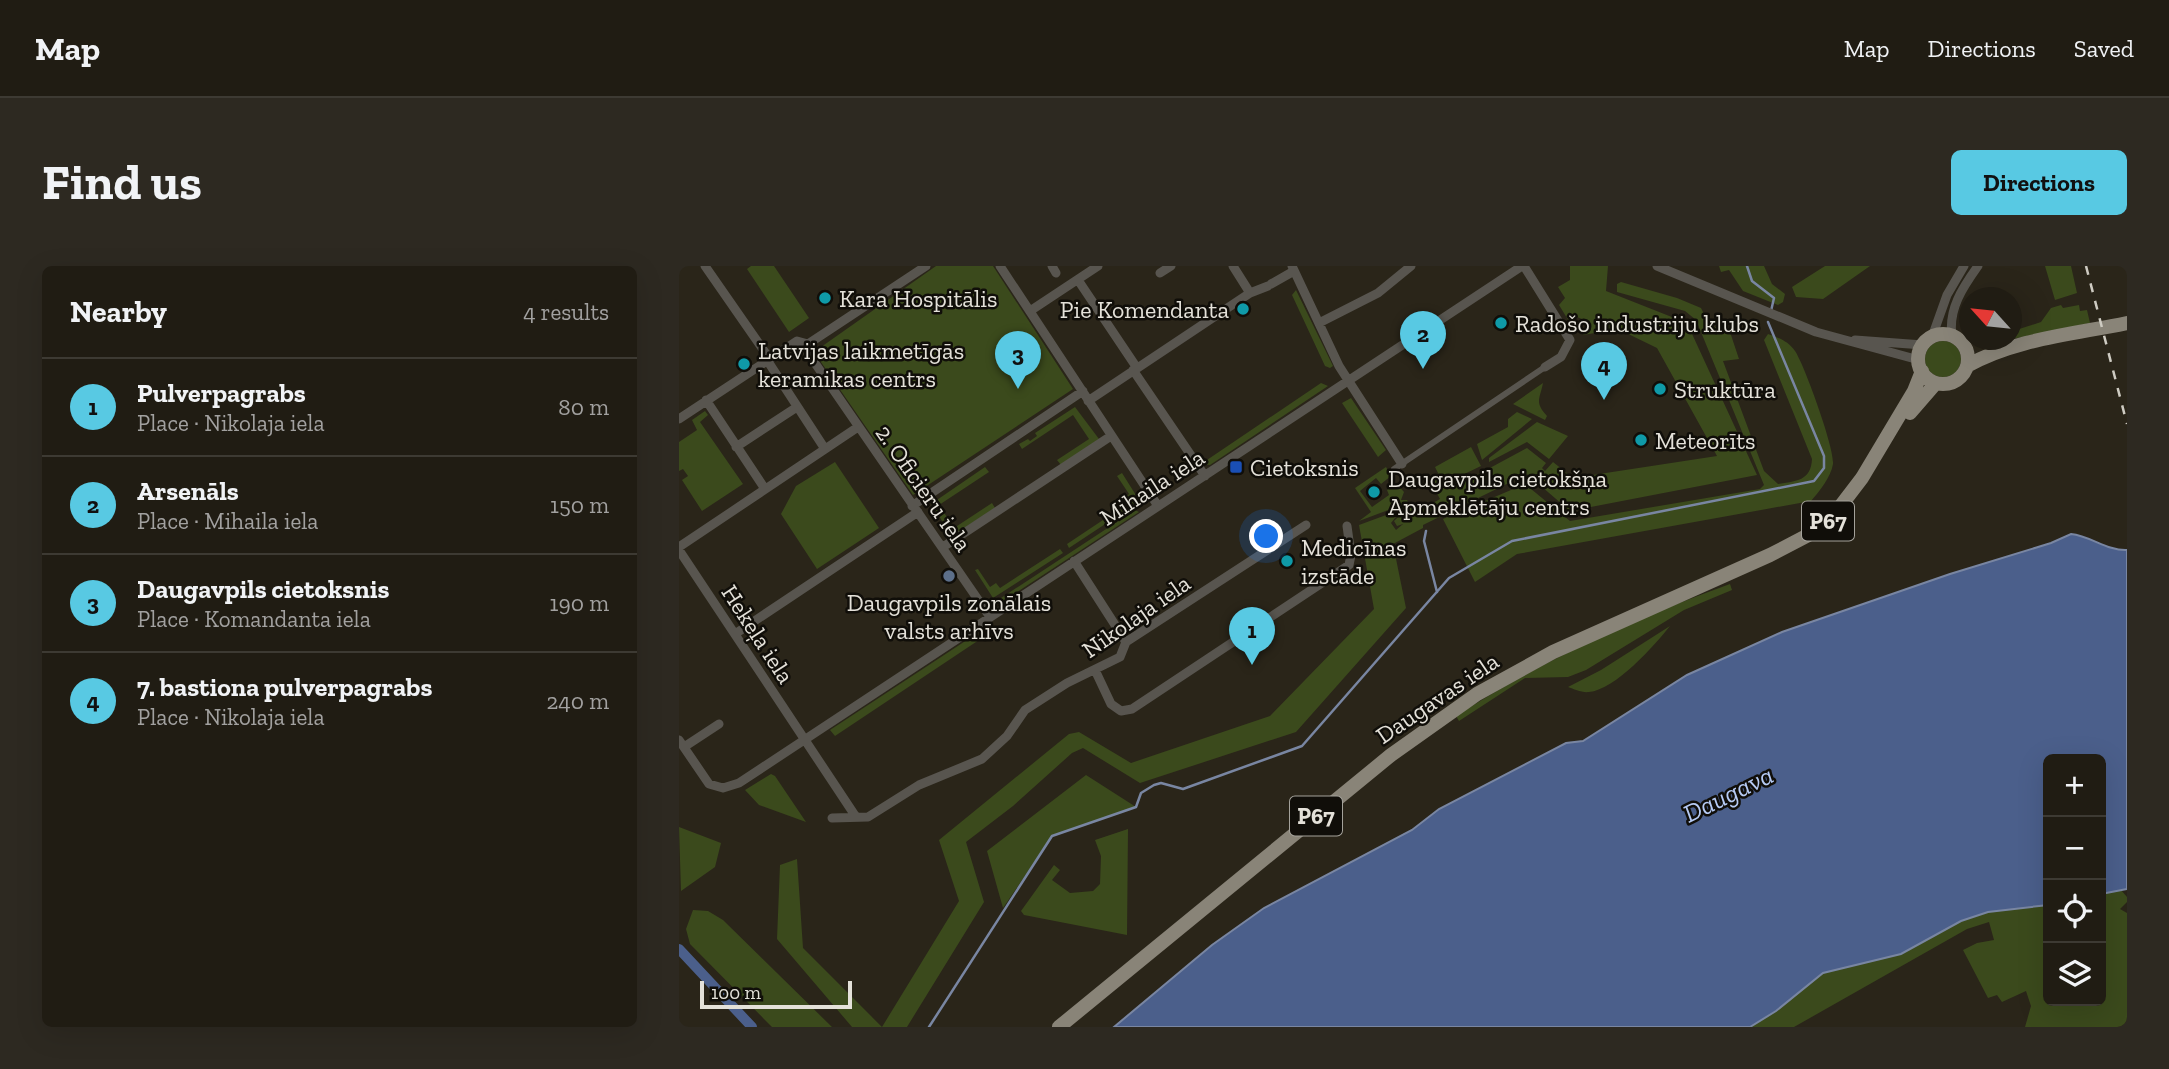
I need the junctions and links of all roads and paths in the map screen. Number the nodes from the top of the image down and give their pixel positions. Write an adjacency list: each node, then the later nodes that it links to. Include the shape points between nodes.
1 (705, 266): 28 (street)
2 (926, 266): 26 (street)
3 (1000, 266): 17 (street)
4 (1098, 266): 15 (street)
5 (1171, 266): 14 (street)
6 (1233, 266): 16 (street)
7 (1411, 266): 13 (street)
8 (1523, 266): 31 (street, via 1570,340 1561,357); 33 (street, Mihaila iela)
9 (1657, 266): 21 (street)
10 (1964, 266): 22 (street)
11 (1978, 266): 20 (street, via 1955,305)
12 (1293, 268): 16 (street); 18 (street)
13 (1400, 270): 18 (street, via 1378,293)
14 (1160, 273)
15 (1078, 279): 17 (street); 32 (street)
16 (1250, 293): 32 (street)
17 (1030, 311): 35 (street)
18 (1319, 323): 33 (street)
19 (2127, 323): 23 (main road, P67)
20 (1952, 336): 22 (main road); 24 (main road)
21 (1840, 340): 22 (street); 29 (street)
22 (1927, 341): 29 (main road, P67)
23 (2038, 341): 25 (main road, P67); 30 (main road, P67)
24 (1959, 342)
25 (2022, 342)
26 (808, 344): 28 (street, via 797,341); 40 (street, 2. Oficieru iela, via 809,353)
27 (1965, 350): 30 (main road)
28 (768, 359): 36 (street); 38 (street)
29 (1920, 366): 34 (main road); 44 (main road, Daugavas iela / P67, via 1915,391)
30 (1967, 366): 34 (main road, P67, via 1954,382)
31 (1545, 367): 45 (street)
32 (1135, 369): 37 (street); 46 (street)
33 (1347, 381): 45 (street); 46 (street, Mihaila iela)
34 (1936, 383): 44 (main road, Daugavas iela / P67)
35 (1083, 391): 37 (street); 49 (street)
36 (706, 400): 39 (street); 42 (street)
37 (1088, 401): 41 (street)
38 (797, 407): 42 (street); 43 (street)
39 (679, 419)
40 (858, 426): 43 (street); 49 (street, 2. Oficieru iela)
41 (1111, 436): 48 (street); 52 (street)
42 (736, 447): 47 (street)
43 (825, 449): 47 (street)
44 (1870, 464): 64 (main road, Daugavas iela / P67, via 1836,512 1804,538 1553,652 1443,717)
45 (1398, 467)
46 (1205, 476): 48 (street, Mihaila iela)
47 (765, 489): 53 (street)
48 (1158, 506): 54 (street, Mihaila iela)
49 (915, 509): 52 (street, 2. Oficieru iela); 56 (street)
50 (1306, 525): 57 (street, Nikolaja iela)
51 (1347, 526): 58 (street, via 1349,565 1132,709 1121,711 1111,704)
52 (943, 547): 55 (street, 2. Oficieru iela)
53 (679, 548): 56 (street, Hekeļa iela)
54 (1074, 561): 55 (street, Mihaila iela); 57 (street)
55 (990, 617): 60 (street, Mihaila iela)
56 (735, 634): 60 (street, Hekeļa iela)
57 (1126, 642): 58 (street, Nikolaja iela, via 1120,657)
58 (1095, 670): 62 (street, Nikolaja iela, via 1025,710 1007,736 982,759 919,785 868,817)
59 (719, 724): 61 (street)
60 (803, 740): 61 (street, Mihaila iela, via 739,783 723,788 709,784); 62 (street)
61 (682, 743)
62 (856, 817): 63 (street, Nikolaja iela)
63 (832, 818)
64 (1059, 1027)

